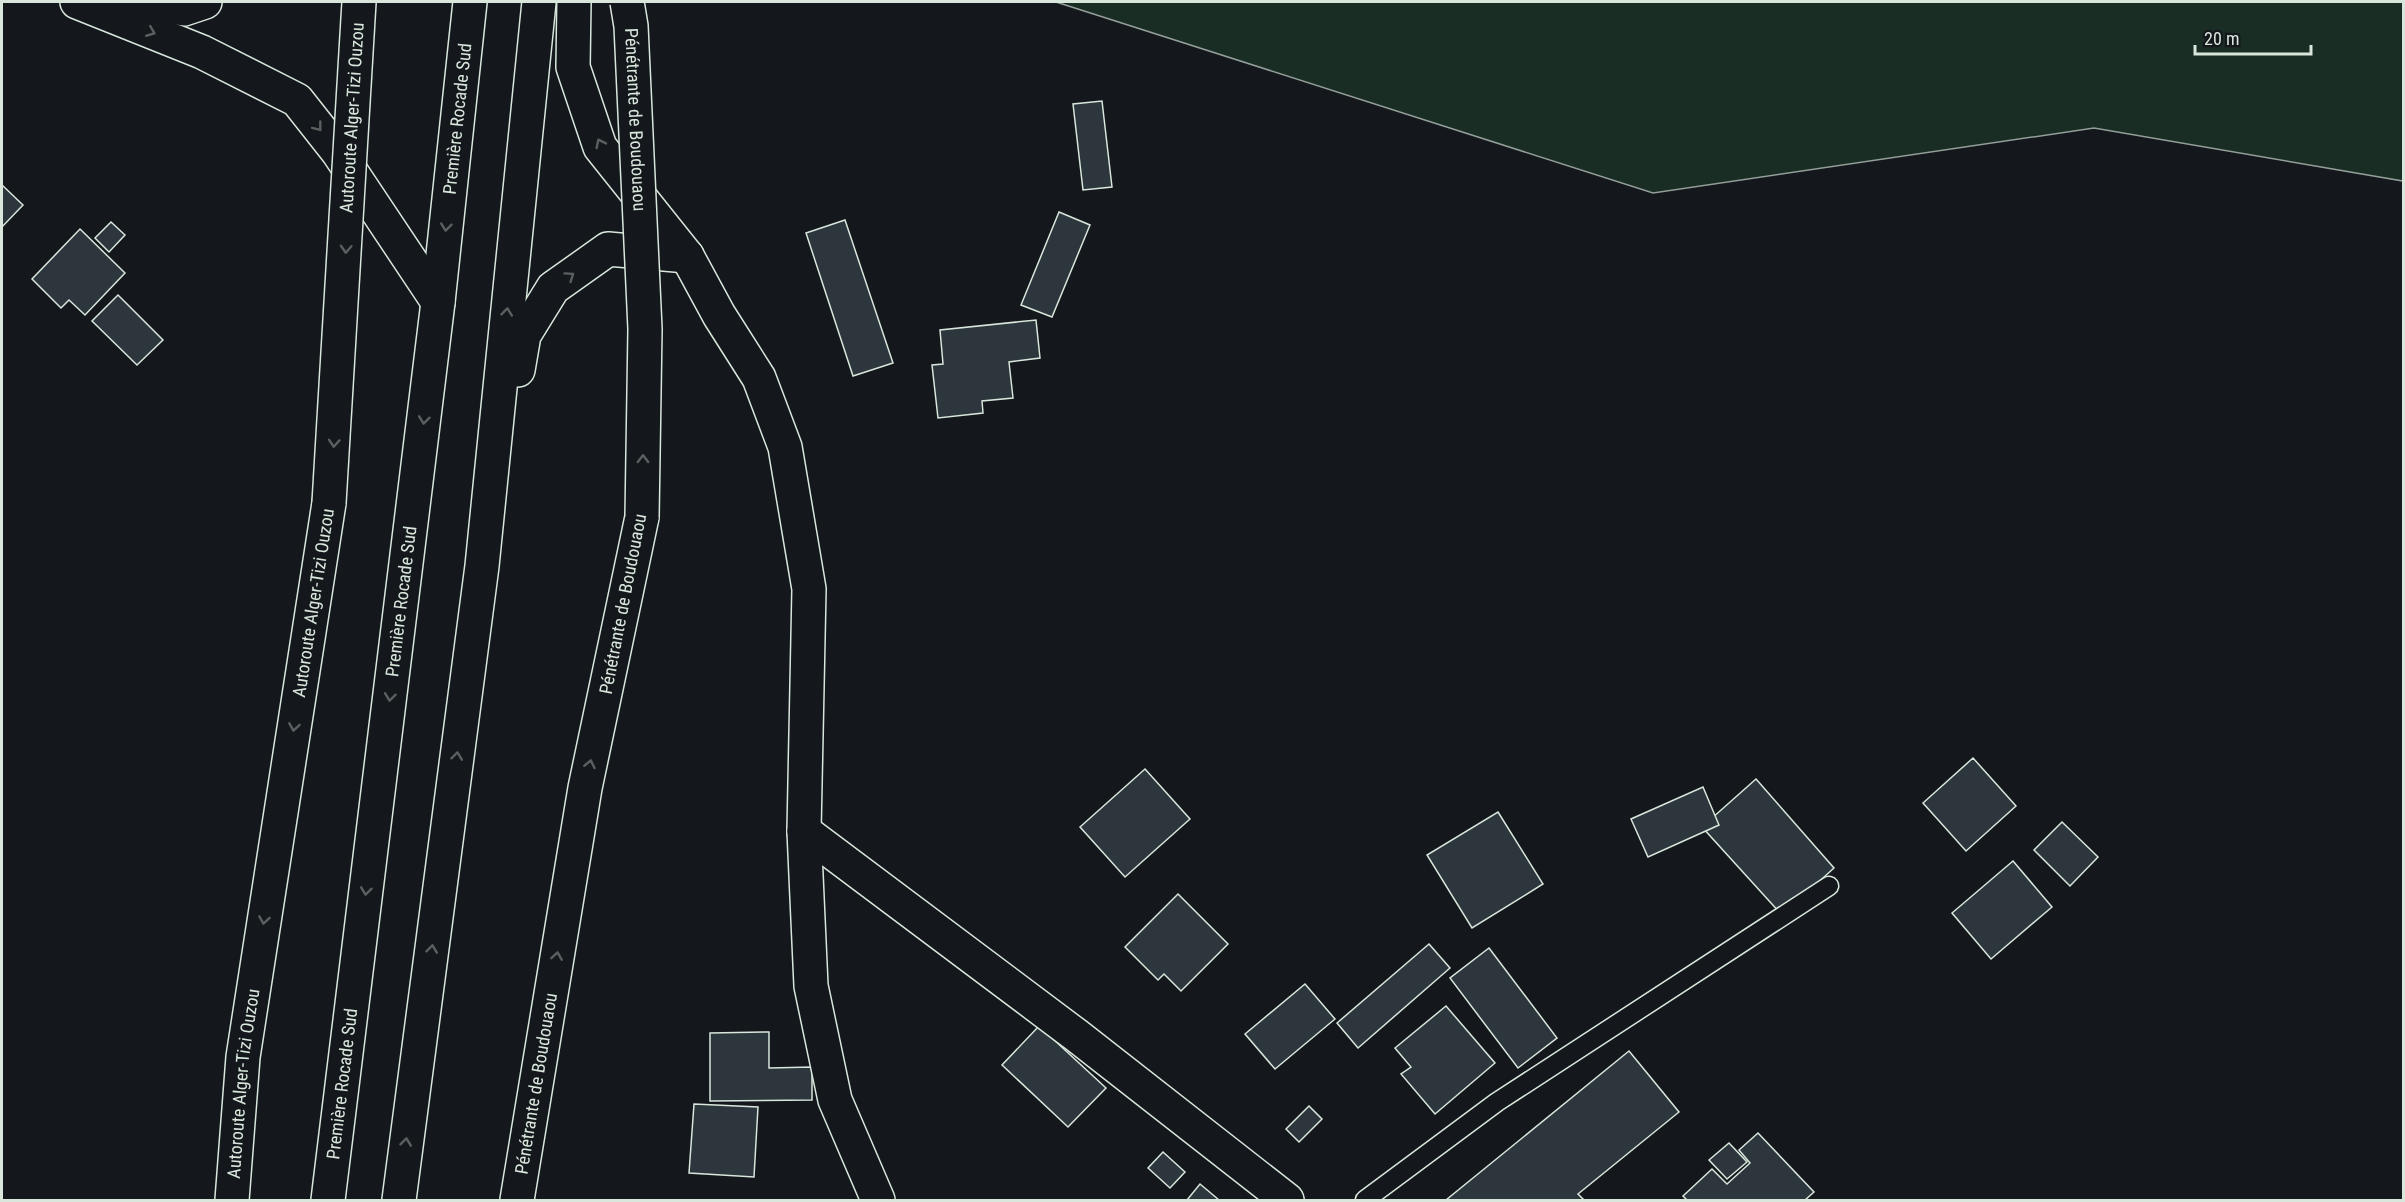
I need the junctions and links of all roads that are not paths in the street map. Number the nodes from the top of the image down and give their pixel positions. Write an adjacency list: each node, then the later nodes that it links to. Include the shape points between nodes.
1 (77, 2): 10 (main road, one-way to 10, via 202,52 297,100 338,152)
2 (130, 2): 3 (main road, via 184,9)
3 (205, 2)
4 (359, 2): 14 (main road, Autoroute Alger-Tizi Ouzou, one-way to 14, bridge, via 330,503 243,1057)
5 (470, 2): 10 (main road, Première Rocade Sud, one-way to 10)
6 (539, 2): 11 (main road, one-way to 6)
7 (574, 2): 9 (main road, one-way to 7, via 600,147 573,67)
8 (627, 2): 17 (main road, Pénétrante de Boudouaou, one-way to 8, bridge, via 585,788 642,518 644,317)
9 (687, 256): 11 (main road, one-way to 9, via 524,335 553,288 608,249); 12 (main road, via 759,378 785,447 809,589)
10 (438, 302): 15 (main road, Première Rocade Sud, one-way to 15)
11 (482, 566): 16 (main road, one-way to 11)
12 (804, 831): 18 (main road, via 814,998 835,1100); 19 (main road, via 1076,1035)
13 (1829, 886): 20 (lane, via 1497,1102)
14 (232, 1200)
15 (328, 1200)
16 (399, 1200)
17 (517, 1200)
18 (878, 1200)
19 (1287, 1200)
20 (1365, 1200)

